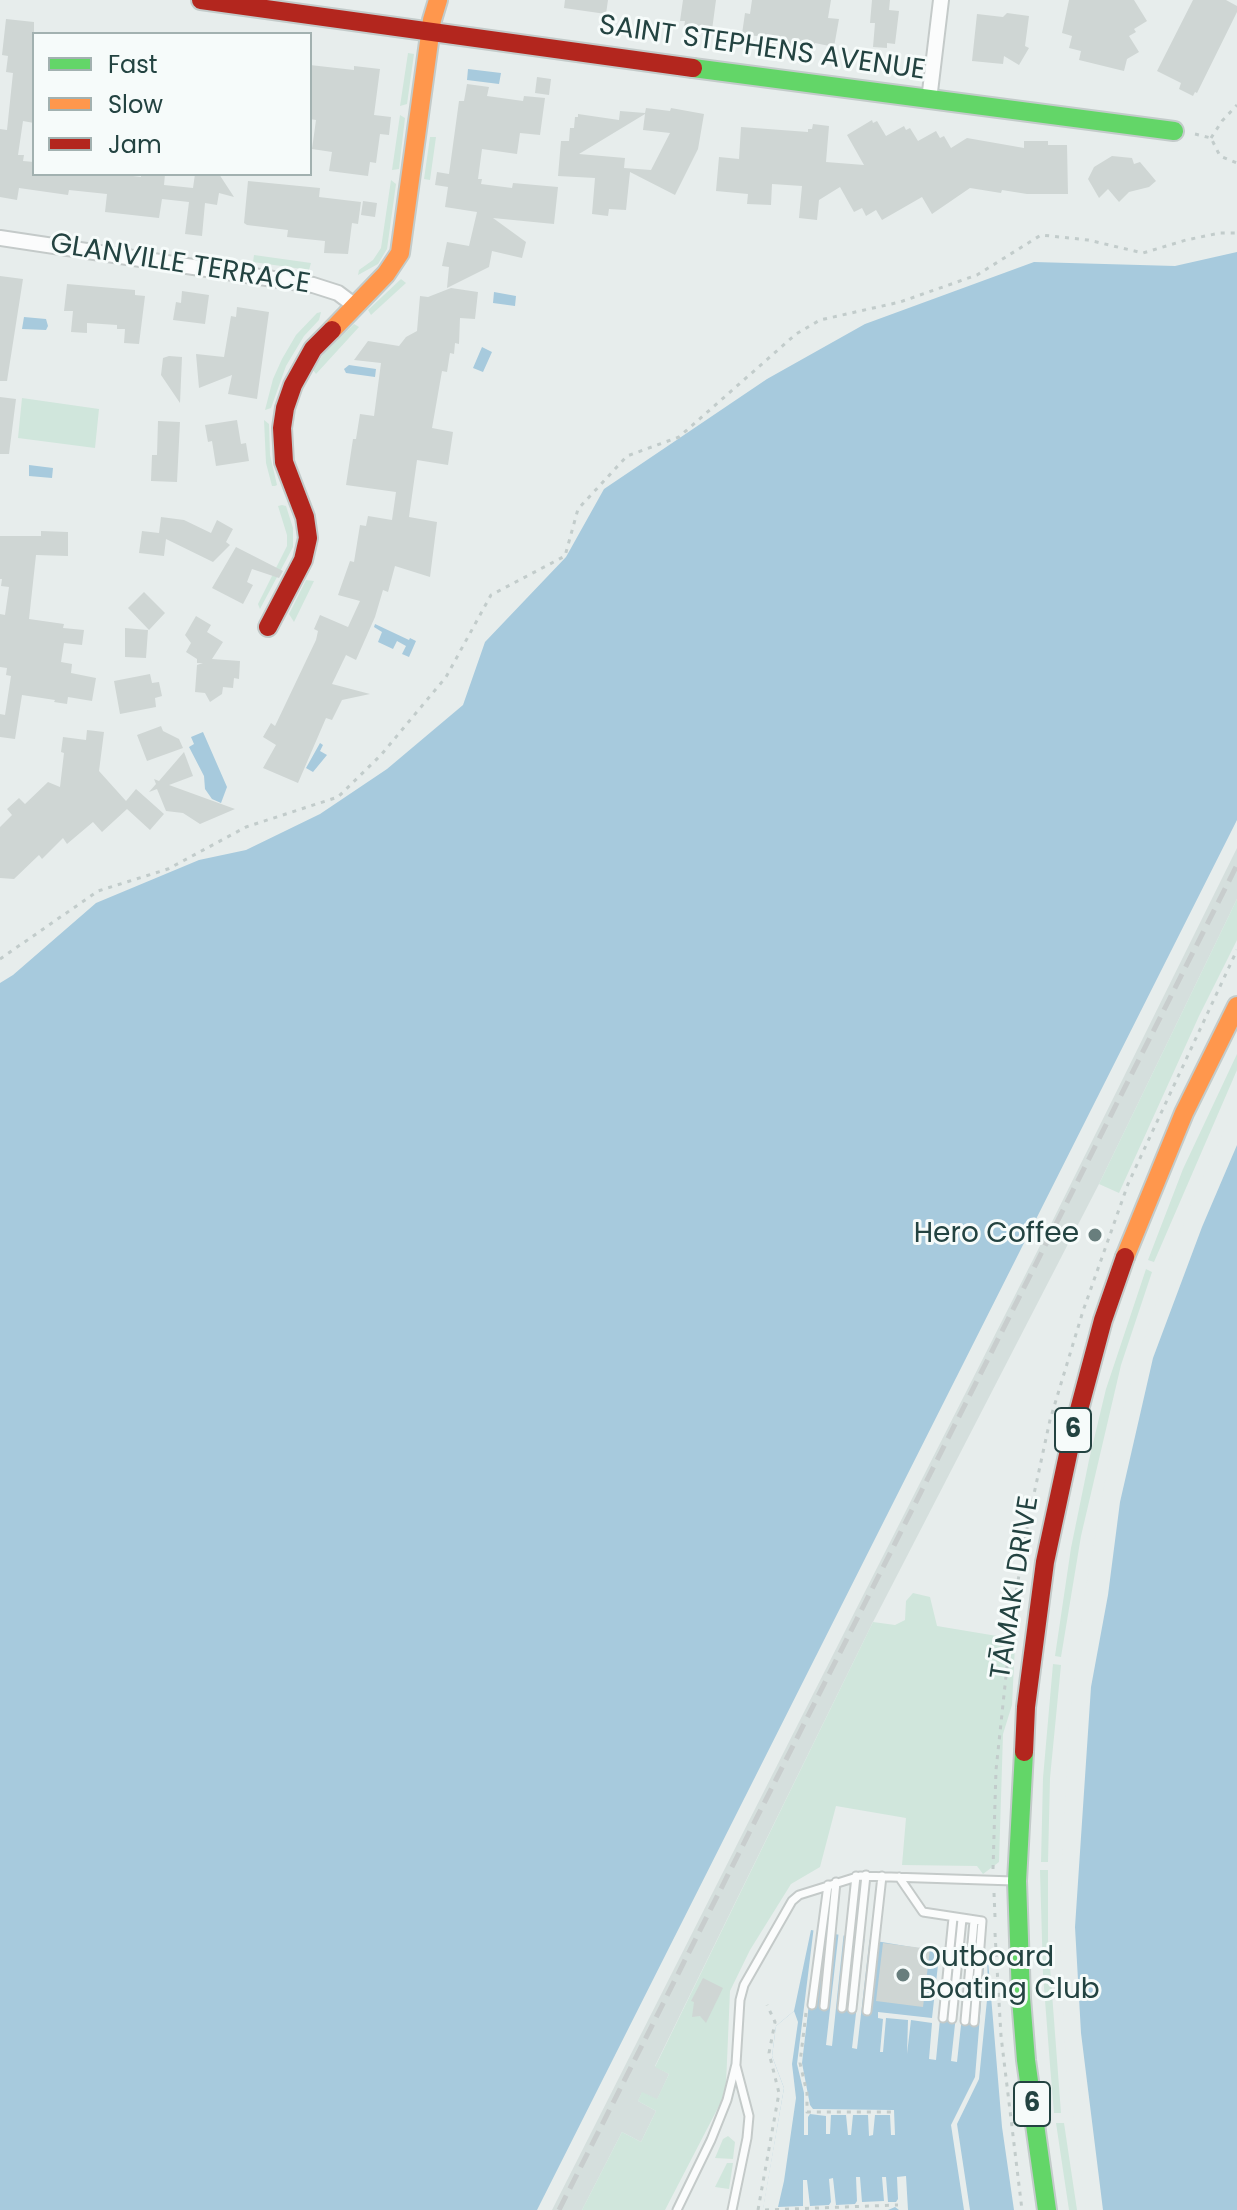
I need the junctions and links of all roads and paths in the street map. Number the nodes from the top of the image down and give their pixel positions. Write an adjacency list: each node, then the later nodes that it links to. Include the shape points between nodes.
1 (201, 0): 4 (street, SAINT STEPHENS AVENUE)
2 (438, 0): 4 (street)
3 (941, 0): 5 (street)
4 (430, 33): 5 (street, SAINT STEPHENS AVENUE); 13 (street, via 400,253)
5 (929, 100): 7 (street, SAINT STEPHENS AVENUE)
6 (1237, 105): 9 (path)
7 (1174, 131)
8 (1195, 134): 9 (path)
9 (1211, 138): 10 (path, via 1220,156)
10 (1237, 163)
11 (1237, 233): 15 (path, via 1143,253 1041,235 977,275 900,302 820,320 796,334 679,437 627,456 578,509 565,556 491,595 446,677 338,797 246,827 168,869 98,891)
12 (0, 238): 13 (street, GLANVILLE TERRACE, via 313,285)
13 (354, 305): 14 (street, via 313,349 285,408 284,462 308,538 303,560)
14 (268, 627)
15 (0, 959)
16 (1237, 1006): 21 (street, TĀMAKI DRIVE / 6, via 1139,1218 1103,1320 1072,1436 1045,1562 1031,1662)
17 (866, 1875): 18 (lane); 19 (lane); 28 (lane)
18 (856, 1876): 22 (lane); 27 (lane)
19 (882, 1876): 20 (lane); 29 (lane)
20 (899, 1877): 21 (lane); 23 (lane, via 923,1912)
21 (1017, 1881): 40 (street, TĀMAKI DRIVE / 6, via 1026,2060)
22 (832, 1883): 25 (lane); 26 (lane); 32 (lane, via 792,1901 744,1985)
23 (958, 1919): 30 (lane); 31 (lane, via 978,1921)
24 (767, 2005): 38 (path, via 775,2022 769,2053 779,2093)
25 (810, 2005): 33 (path, via 800,2063 807,2112)
26 (824, 2006)
27 (842, 2008)
28 (852, 2009)
29 (867, 2011)
30 (948, 2019)
31 (970, 2021)
32 (736, 2064): 36 (lane, via 711,2140); 37 (lane, via 749,2116)
33 (892, 2112)
34 (898, 2205): 35 (path)
35 (796, 2209): 39 (path)
36 (677, 2210)
37 (732, 2210)
38 (758, 2210)
39 (765, 2210)
40 (1047, 2210)

